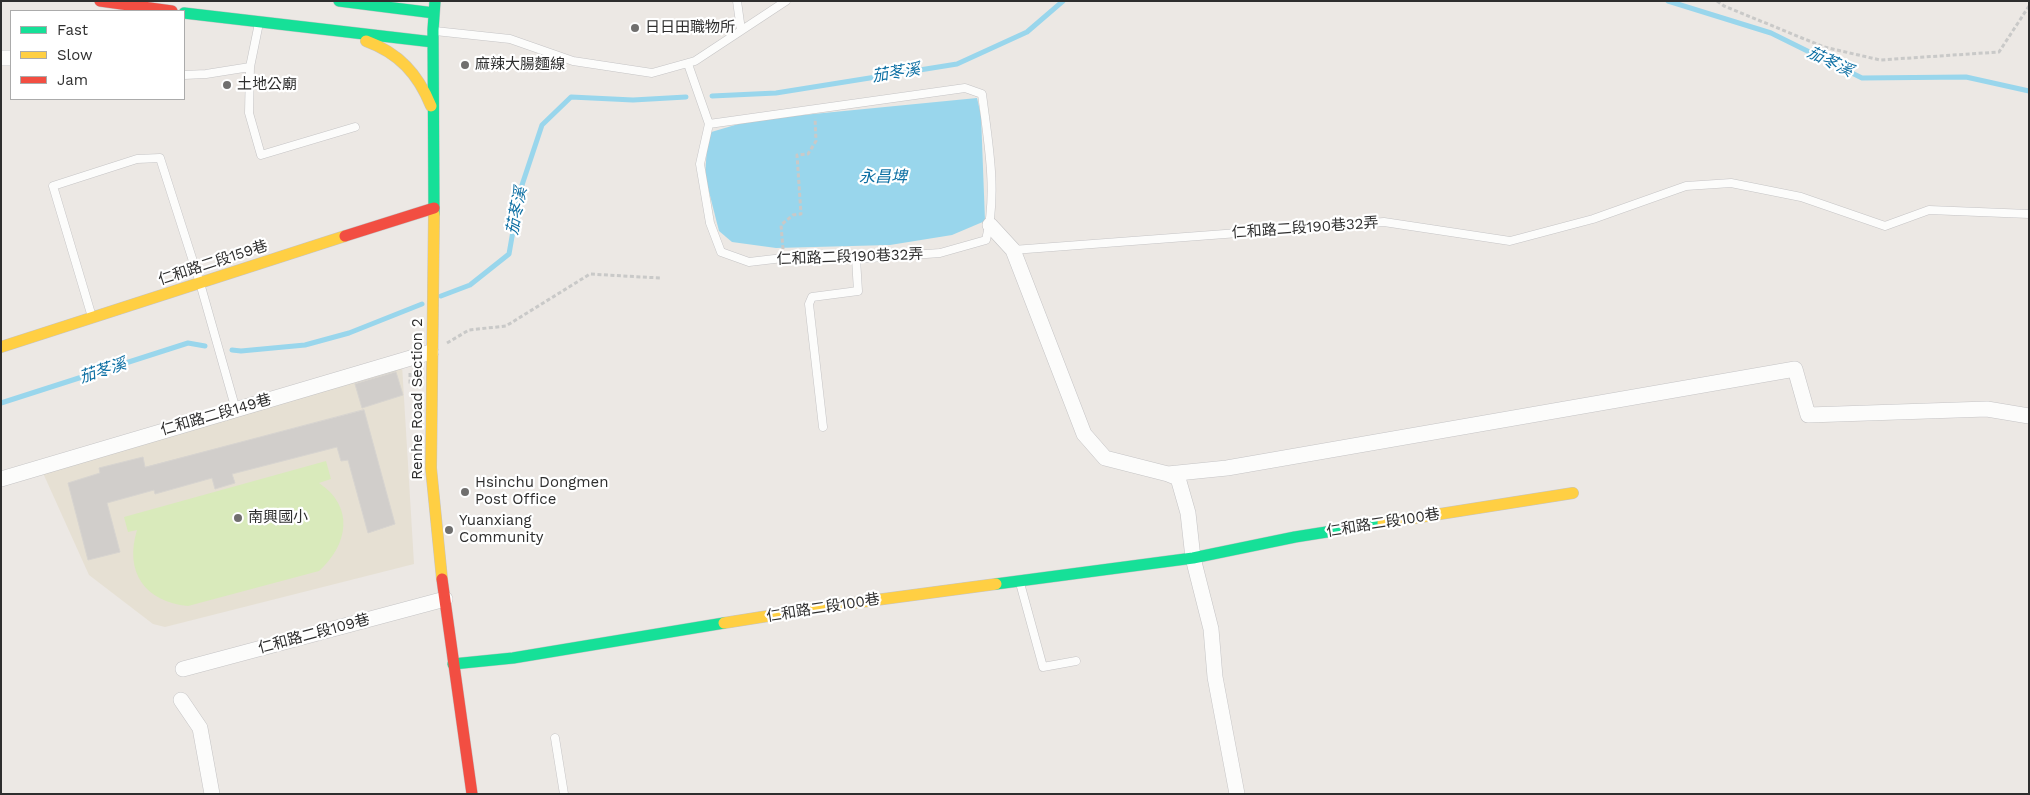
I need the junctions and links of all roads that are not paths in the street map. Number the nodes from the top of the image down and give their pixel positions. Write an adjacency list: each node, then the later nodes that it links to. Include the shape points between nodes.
1 (100, 1): 7 (street)
2 (339, 1): 6 (street)
3 (435, 1): 9 (street, Renhe Road Section 2)
4 (737, 1): 11 (lane)
5 (786, 1): 11 (lane)
6 (364, 3): 9 (street)
7 (165, 10)
8 (185, 13): 10 (street)
9 (434, 13): 13 (street, Renhe Road Section 2)
10 (259, 23): 12 (street); 15 (lane)
11 (741, 30): 14 (lane)
12 (333, 32): 13 (street); 17 (street, via 383,46 404,62 420,83)
13 (433, 36): 14 (lane, via 510,39 573,61 652,73); 17 (street, Renhe Road Section 2)
14 (688, 64): 18 (lane)
15 (250, 67): 16 (lane); 19 (lane, via 249,112 262,155)
16 (185, 75)
17 (433, 111): 20 (street, Renhe Road Section 2)
18 (708, 124): 22 (lane, via 965,88 982,94 991,167); 24 (lane, 仁和路二段190巷32弄, via 700,164 710,224 721,252 749,262 783,258)
19 (356, 127)
20 (434, 208): 25 (street, 仁和路二段159巷); 28 (street, Renhe Road Section 2)
21 (2029, 214): 23 (lane, 仁和路二段190巷32弄, via 1929,210 1885,226 1801,197 1731,183 1686,186 1594,218 1510,241 1384,222)
22 (990, 225): 23 (street); 24 (lane, 仁和路二段190巷32弄, via 986,240 940,253)
23 (1013, 250): 32 (street, via 1084,434 1104,458)
24 (856, 259): 31 (lane, via 858,291 812,297 809,304)
25 (200, 283): 26 (street, 仁和路二段159巷); 26 (lane, via 160,158 137,160 53,186); 29 (lane)
26 (92, 318): 27 (street, 仁和路二段159巷)
27 (1, 347)
28 (431, 352): 29 (street, 仁和路二段149巷); 37 (street, Renhe Road Section 2, via 431,468)
29 (236, 410): 33 (street, 仁和路二段149巷)
30 (2029, 416): 32 (street, via 1987,409 1808,415 1795,369 1228,468)
31 (822, 427)
32 (1168, 474): 35 (street, via 1178,478 1184,494)
33 (1, 479)
34 (1573, 493): 35 (street, 仁和路二段100巷, via 1295,537)
35 (1193, 558): 36 (street, 仁和路二段100巷); 46 (street, via 1211,629 1215,677)
36 (1020, 581): 38 (lane, via 1043,667); 39 (street, 仁和路二段100巷, via 831,606 513,658)
37 (445, 599): 39 (street, Renhe Road Section 2); 40 (street, 仁和路二段109巷)
38 (1076, 661)
39 (453, 664): 44 (street, Renhe Road Section 2)
40 (183, 669)
41 (181, 700): 43 (street, via 200,728)
42 (555, 738): 45 (lane)
43 (212, 794)
44 (472, 794)
45 (564, 794)
46 (1238, 794)

